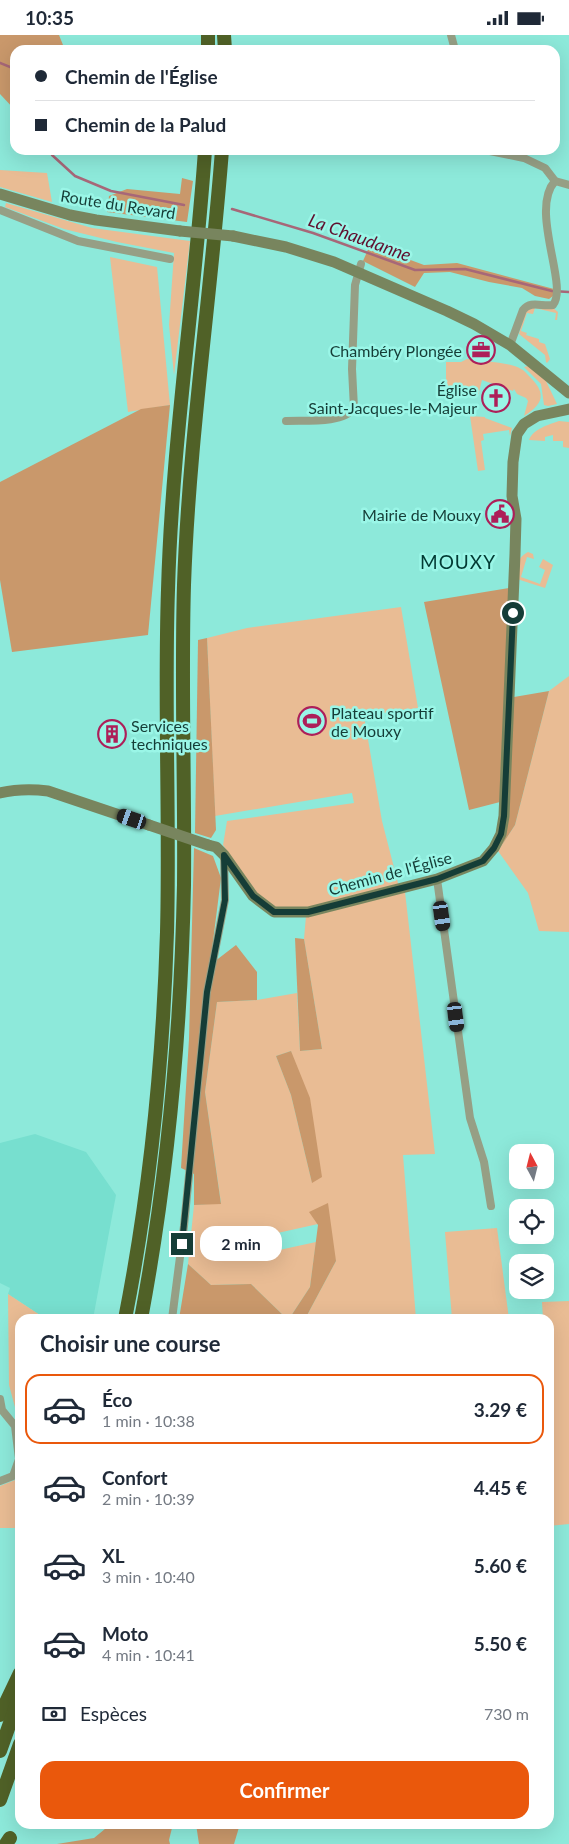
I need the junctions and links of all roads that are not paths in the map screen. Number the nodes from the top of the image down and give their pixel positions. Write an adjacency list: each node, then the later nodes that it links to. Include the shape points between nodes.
1 (205, 155): 19 (highway, via 178,427 168,581 167,887 162,1028 149,1168)
2 (222, 155): 18 (highway, via 187,517 181,973 171,1121)
3 (509, 155): 4 (street, via 545,168)
4 (555, 181): 5 (street); 10 (street, via 547,208 560,294 548,306 527,305)
5 (569, 185)
6 (0, 194): 9 (street, Route du Revard, bridge, via 70,215 234,236)
7 (0, 210): 8 (street, via 78,241)
8 (170, 259)
9 (359, 268): 10 (street, Route du Revard); 13 (street, via 355,285 354,408 340,419)
10 (510, 345): 11 (street, Route du Revard)
11 (569, 393)
12 (569, 409): 16 (street, Chemin de l'Église, via 536,416 528,420 517,434 512,496 516,519 510,709 501,834 483,861)
13 (286, 421)
14 (0, 793): 15 (street, Chemin de l'Église, bridge, via 31,789 48,791 216,847)
15 (224, 855): 16 (street, Chemin de l'Église, via 253,896 274,912 308,912); 22 (street, via 225,900 207,992)
16 (437, 879): 17 (street, via 470,1117 484,1162)
17 (491, 1206)
18 (153, 1253): 20 (highway); 21 (highway)
19 (126, 1314)
20 (142, 1314)
21 (147, 1314)
22 (173, 1314)
23 (0, 1399): 24 (street, via 2,1409)
24 (15, 1426)
25 (15, 1472): 26 (street)
26 (0, 1481)
27 (15, 1684): 29 (highway)
28 (15, 1709): 30 (highway)
29 (0, 1715)
30 (0, 1751)
31 (15, 1758): 32 (highway)
32 (0, 1800)

